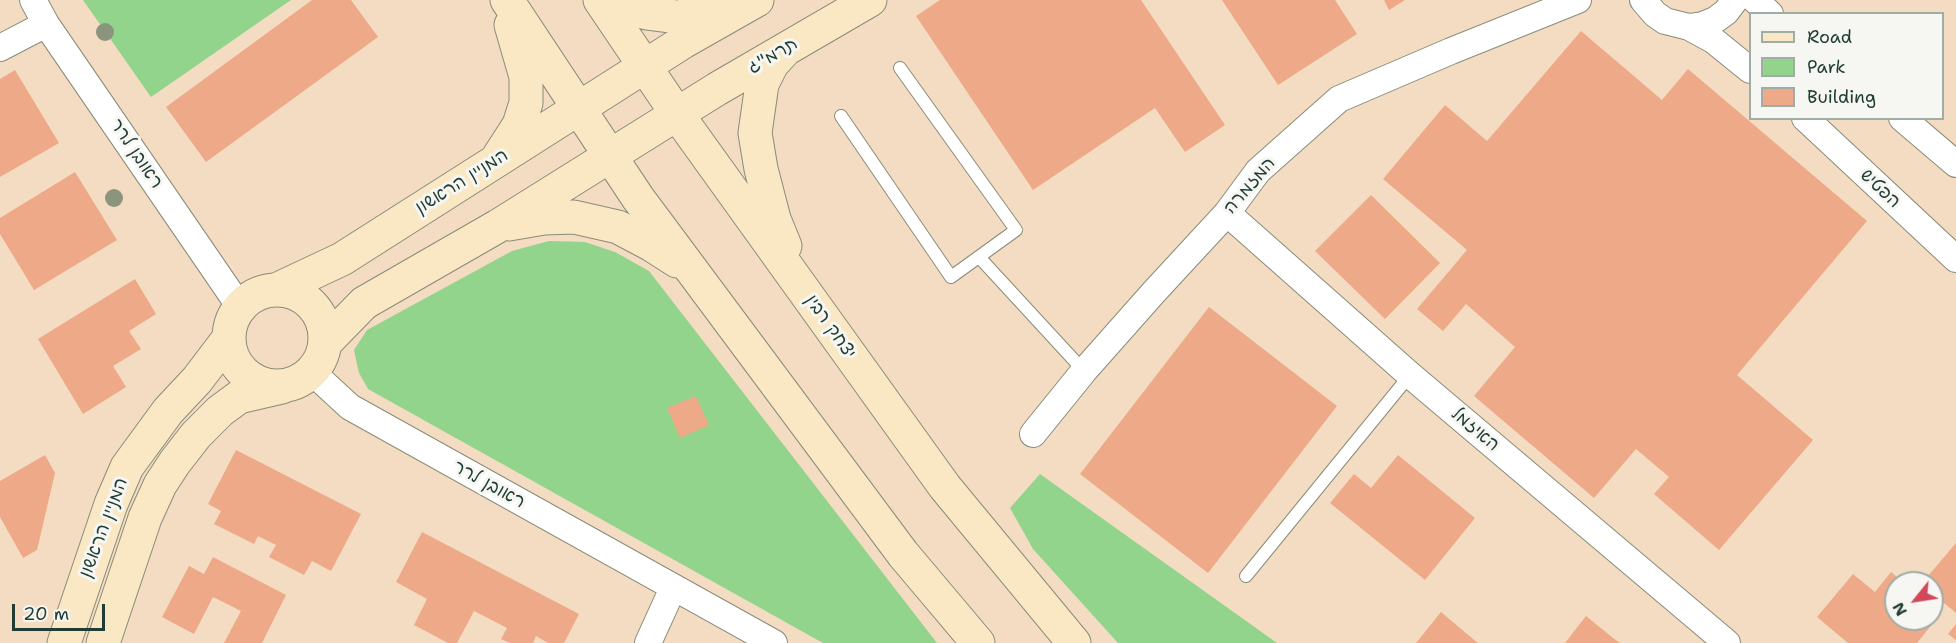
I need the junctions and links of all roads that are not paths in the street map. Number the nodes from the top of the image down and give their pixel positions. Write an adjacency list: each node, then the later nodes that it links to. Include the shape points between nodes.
1 (33, 0): 13 (street, ראובן לרר)
2 (505, 0): 20 (main road); 26 (main road, via 526,77 525,103 519,125)
3 (600, 0): 17 (main road, יצחק רבין)
4 (617, 0): 5 (main road, via 646,13 677,17 714,12)
5 (747, 0)
6 (758, 0): 17 (main road)
7 (870, 0): 15 (main road, תרמ"ג)
8 (1643, 0): 14 (street, via 1665,21)
9 (1735, 0): 14 (street, via 1715,20)
10 (1755, 0): 12 (street)
11 (1569, 2): 28 (street, המזמרה, via 1339,99 1258,171)
12 (1768, 12)
13 (46, 24): 16 (street); 35 (street, ראובן לרר)
14 (1689, 27): 19 (street, via 1713,40)
15 (796, 42): 21 (main road, תרמ"ג); 34 (main road, via 772,64 762,84 755,133 774,219)
16 (0, 48)
17 (645, 66): 20 (main road, המניין הראשון); 21 (main road, יצחק רבין)
18 (900, 68): 30 (lane, via 1016,230)
19 (1749, 69)
20 (579, 108): 25 (main road); 26 (main road, המניין הראשון)
21 (677, 114): 25 (main road); 34 (main road, יצחק רבין)
22 (841, 116): 30 (lane, via 951,277)
23 (1807, 120): 31 (street, הפטיש)
24 (1904, 120): 27 (street)
25 (609, 155): 29 (main road); 32 (main road)
26 (495, 162): 33 (main road, המניין הראשון, via 342,259)
27 (1956, 164)
28 (1227, 213): 38 (street, המזמרה); 40 (street, האיזמל)
29 (498, 226): 32 (main road, via 574,217 618,227 652,244); 37 (main road, via 364,303)
30 (979, 257): 38 (lane)
31 (1956, 259)
32 (697, 277): 49 (main road, via 903,554)
33 (276, 290): 35 (main road, via 259,293); 37 (main road, via 292,292 307,300 324,325)
34 (815, 306): 50 (main road, יצחק רבין, via 945,487)
35 (240, 307): 36 (main road)
36 (229, 338): 41 (main road, via 232,355 250,378 265,386); 45 (main road, המניין הראשון, via 127,467)
37 (326, 342): 39 (main road, via 322,358)
38 (1084, 371): 42 (street, המזמרה)
39 (312, 372): 41 (main road); 44 (street, ראובן לרר, via 350,407)
40 (1410, 375): 43 (lane); 51 (street, האיזמל)
41 (282, 387): 46 (main road, המניין הראשון, via 239,397 196,435 175,462 145,518)
42 (1033, 434)
43 (1246, 576)
44 (673, 588): 47 (street); 48 (street, ראובן לרר)
45 (64, 643)
46 (103, 643)
47 (648, 643)
48 (774, 643)
49 (978, 643)
50 (1074, 643)
51 (1726, 643)

